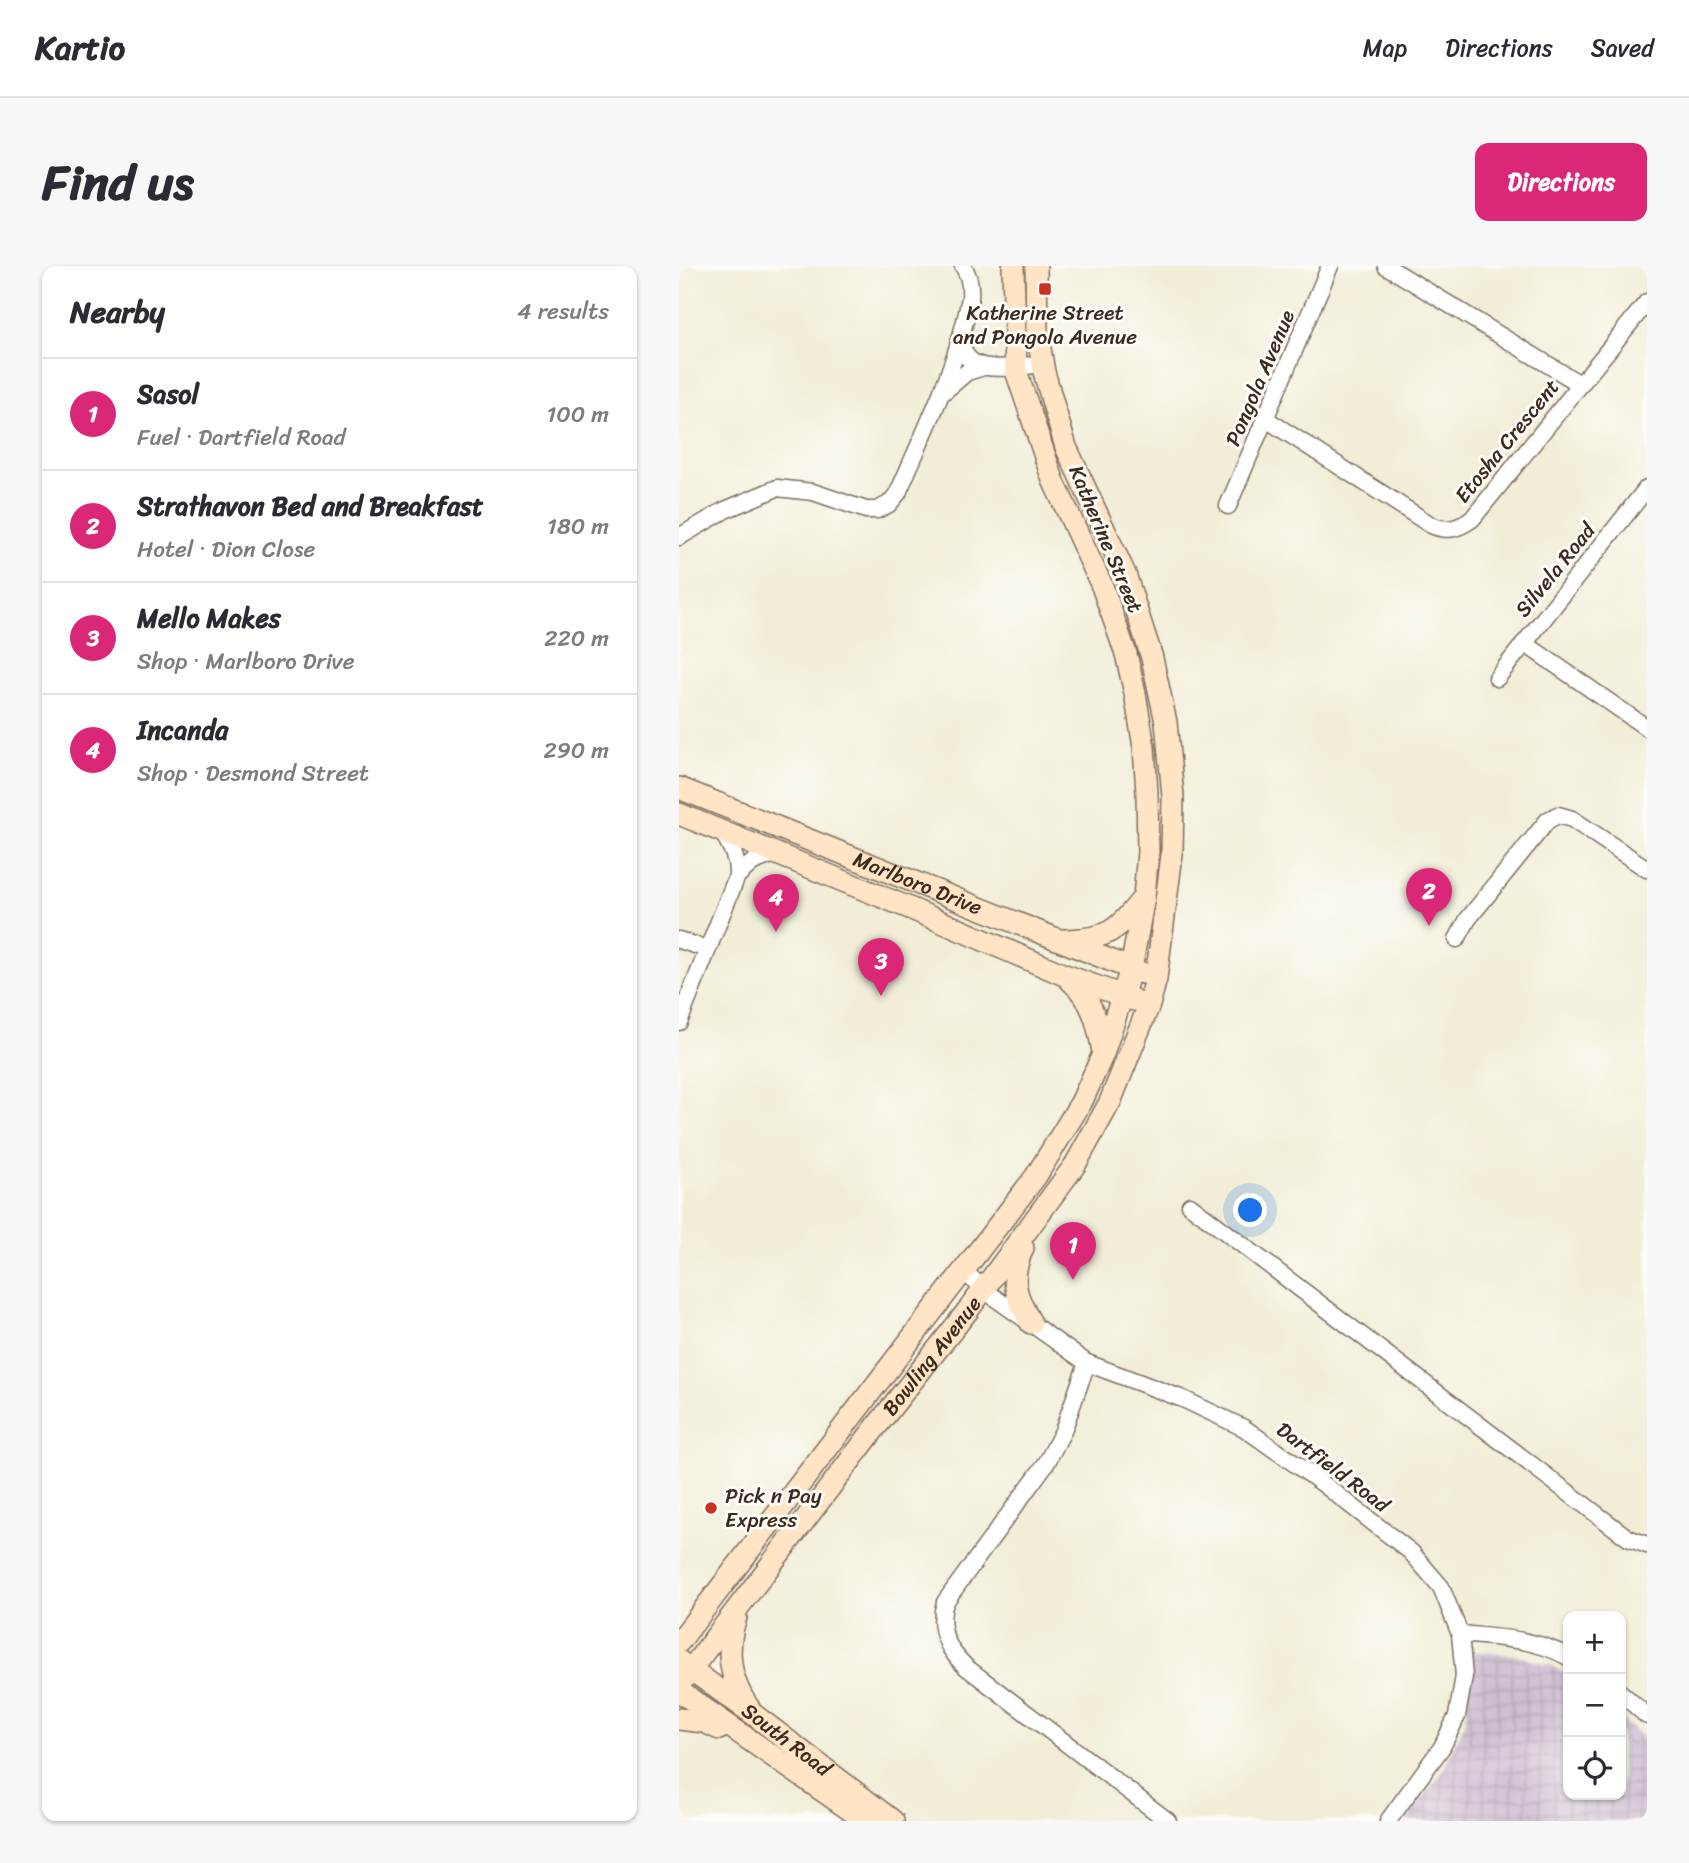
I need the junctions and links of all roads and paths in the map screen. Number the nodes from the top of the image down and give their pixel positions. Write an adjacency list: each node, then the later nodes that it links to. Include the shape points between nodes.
1 (963, 266): 8 (street, via 970,296)
2 (1013, 266): 10 (main road, Katherine Street)
3 (1036, 266): 9 (main road, Katherine Street, via 1037,330)
4 (1330, 266): 14 (street, Pongola Avenue)
5 (1386, 266): 12 (street)
6 (1647, 302): 7 (street, Etosha Crescent)
7 (1640, 323): 12 (street, Etosha Crescent)
8 (961, 335): 11 (street, via 965,356); 13 (street)
9 (1043, 364): 10 (street); 35 (main road, Katherine Street, via 1066,447 1125,574 1152,658 1166,722 1174,796 1172,854)
10 (1015, 366): 11 (street); 27 (main road, Katherine Street, via 1053,481 1102,586 1126,654 1144,747 1148,852)
11 (984, 367): 13 (street, via 967,372)
12 (1580, 384): 14 (street, Etosha Crescent, via 1472,519 1451,530 1431,525)
13 (940, 396): 17 (street, via 889,504 877,510 858,509 813,492 777,488)
14 (1266, 419): 16 (street, Pongola Avenue)
15 (1647, 488): 18 (street, Silvela Road)
16 (1228, 506)
17 (679, 537)
18 (1524, 643): 19 (street, Silvela Road); 20 (street)
19 (1497, 678)
20 (1647, 728)
21 (679, 788): 30 (main road, Marlboro Drive)
22 (679, 814): 23 (main road, Marlboro Drive)
23 (723, 833): 24 (main road, Marlboro Drive); 26 (street, via 733,852)
24 (777, 853): 26 (street, via 753,862); 33 (main road, Marlboro Drive)
25 (1647, 869): 28 (street, via 1572,819 1558,815 1548,820)
26 (737, 876): 31 (street)
27 (1144, 897): 30 (main road, via 1108,934); 32 (main road, Katherine Street)
28 (1457, 939)
29 (679, 940): 31 (street)
30 (1058, 940): 32 (main road, Marlboro Drive)
31 (707, 949): 34 (street)
32 (1131, 969): 35 (main road, Marlboro Drive); 36 (main road, Katherine Street)
33 (1062, 974): 36 (main road, Marlboro Drive); 39 (main road, via 1088,998)
34 (687, 977): 38 (street)
35 (1157, 979): 37 (main road, Katherine Street)
36 (1123, 997): 37 (main road, Marlboro Drive); 39 (main road, Bowling Avenue)
37 (1149, 1005): 41 (main road, Bowling Avenue, via 1110,1102 1075,1165)
38 (679, 1022)
39 (1103, 1054): 42 (main road, Bowling Avenue, via 1082,1101 1036,1176)
40 (1191, 1205): 47 (street)
41 (1031, 1227): 43 (main road, Bowling Avenue); 44 (main road, via 1014,1274)
42 (964, 1272): 43 (street, Dartfield Road); 48 (main road, Bowling Avenue)
43 (985, 1289): 44 (street, Dartfield Road); 46 (main road, Bowling Avenue)
44 (1031, 1323): 45 (street, Dartfield Road)
45 (1087, 1363): 53 (street, Dartfield Road, via 1215,1412 1322,1483 1411,1552 1441,1587); 65 (street, via 1057,1445 945,1602 942,1626 952,1654 966,1667)
46 (845, 1468): 48 (main road, via 784,1534 767,1545); 51 (main road, Bowling Avenue)
47 (1628, 1538): 49 (street); 50 (street)
48 (755, 1543): 52 (main road, Bowling Avenue)
49 (1647, 1545)
50 (1647, 1559)
51 (741, 1601): 56 (main road, Bowling Avenue); 59 (main road, via 729,1661 735,1684)
52 (686, 1626): 54 (main road, Bowling Avenue)
53 (1460, 1634): 55 (street, via 1533,1642); 66 (street, Dartfield Road, via 1464,1676 1457,1716 1442,1747)
54 (679, 1643)
55 (1563, 1654)
56 (683, 1672): 59 (main road, South Road)
57 (679, 1691): 62 (main road, South Road)
58 (1626, 1697): 60 (street)
59 (753, 1714): 64 (main road, South Road)
60 (1647, 1716)
61 (679, 1719): 62 (main road, via 704,1722)
62 (768, 1753): 63 (main road, South Road)
63 (866, 1821)
64 (893, 1821)
65 (1168, 1821)
66 (1388, 1821)

